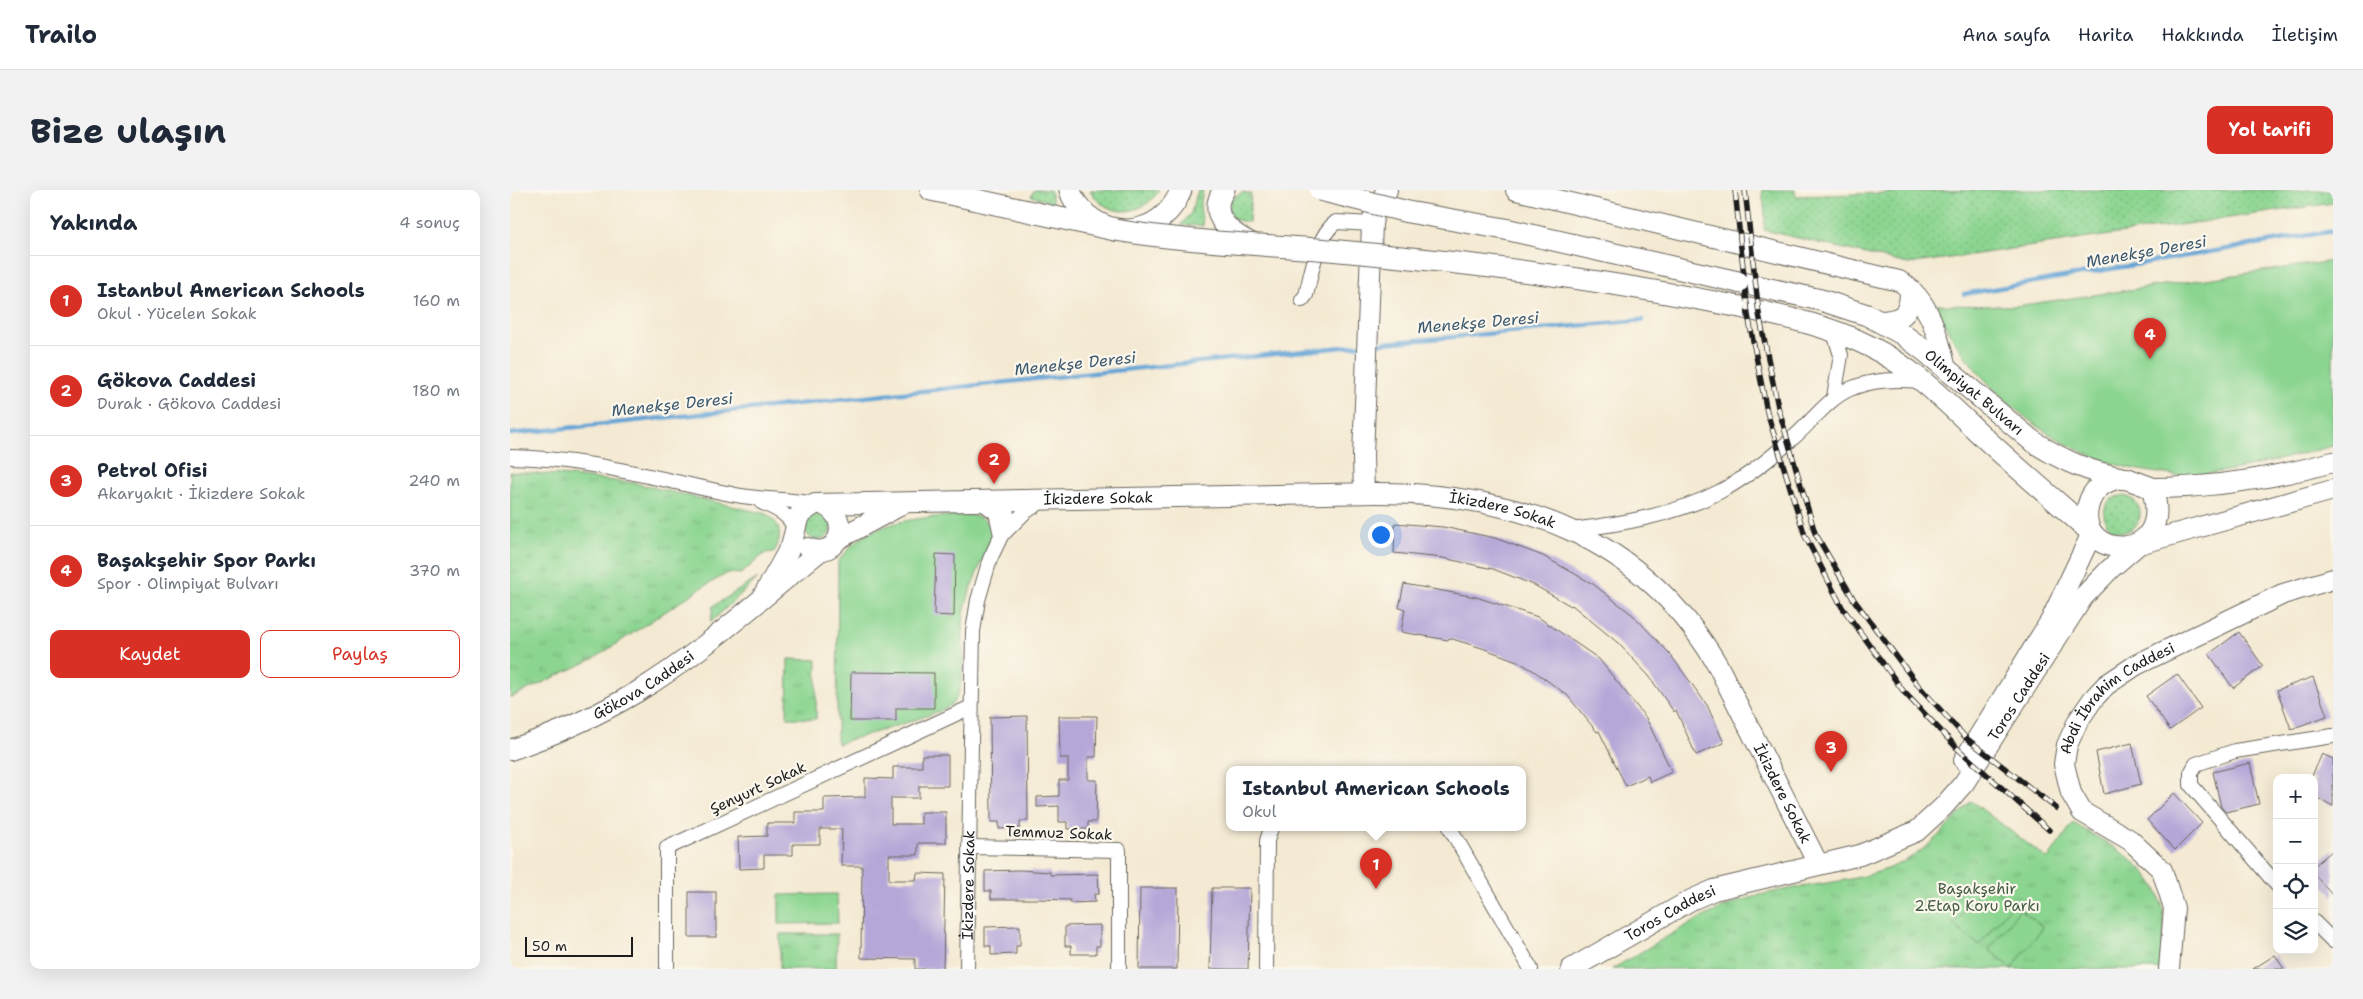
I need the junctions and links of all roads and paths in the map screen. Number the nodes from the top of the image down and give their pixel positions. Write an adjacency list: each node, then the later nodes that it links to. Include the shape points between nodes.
1 (931, 190): 9 (main road)
2 (1014, 190): 9 (main road)
3 (1070, 190): 11 (main road, via 1082,211 1096,223)
4 (1181, 190): 11 (main road, bridge, via 1165,216 1150,226 1133,231)
5 (1224, 190): 12 (main road, via 1219,197 1219,215 1235,236)
6 (1320, 190): 15 (main road, Olimpiyat Bulvarı, bridge, via 1408,212 1505,229 1821,300)
7 (1387, 190): 10 (street, via 1375,210)
8 (1516, 190): 13 (street, via 1899,281)
9 (984, 201): 11 (main road)
10 (1372, 224): 14 (street, via 1336,222 1328,228); 20 (street)
11 (1114, 230): 12 (main road, Olimpiyat Bulvarı, bridge, via 1157,237)
12 (1252, 244): 16 (main road, Olimpiyat Bulvarı, bridge, via 1398,257 1604,283 1735,306)
13 (1910, 290): 15 (street, via 1909,308 1904,314 1898,319); 17 (street, via 1935,328)
14 (1302, 300)
15 (1878, 321): 17 (main road, Olimpiyat Bulvarı, via 1902,334)
16 (1834, 333): 18 (main road, Olimpiyat Bulvarı, via 1868,345); 19 (street, via 1841,356)
17 (1946, 369): 23 (main road, Olimpiyat Bulvarı, via 2049,452 2087,470)
18 (1922, 382): 19 (street, via 1875,381); 37 (main road, Olimpiyat Bulvarı)
19 (1834, 397): 36 (street, via 1752,473 1718,493 1642,518)
20 (1363, 449): 26 (street); 27 (street, via 1376,477 1386,486); 28 (street, via 1358,468 1350,479)
21 (510, 457): 29 (street, via 618,469)
22 (2333, 462): 24 (street, via 2288,474 2223,484)
23 (2128, 479): 24 (main road); 37 (main road, via 2106,482 2093,494 2087,510)
24 (2152, 488): 40 (main road, via 2156,521)
25 (2333, 490): 40 (street)
26 (1364, 493): 27 (street, İkizdere Sokak); 28 (street, İkizdere Sokak)
27 (1404, 493): 36 (street, İkizdere Sokak, via 1496,505)
28 (1328, 494): 32 (street, İkizdere Sokak)
29 (751, 498): 34 (street); 35 (street, via 778,509 790,518)
30 (979, 500): 31 (street, Gökova Caddesi); 33 (street, Gökova Caddesi); 38 (street, via 996,513)
31 (1005, 501): 32 (street, İkizdere Sokak); 38 (street, via 1008,521)
32 (1042, 501): 38 (street, via 1025,512)
33 (905, 503): 34 (street, Gökova Caddesi); 39 (street, Gökova Caddesi)
34 (819, 504): 35 (street, Gökova Caddesi, via 799,515); 39 (street, via 834,511 838,517)
35 (795, 529): 41 (street, via 800,543); 43 (street, Gökova Caddesi, via 791,546)
36 (1572, 530): 51 (street, İkizdere Sokak, via 1635,569 1683,613 1700,634)
37 (2092, 533): 40 (main road, via 2100,541 2119,548); 49 (street, Toros Caddesi, via 2051,620 1953,777 1926,810)
38 (1001, 536): 44 (street, İkizdere Sokak, via 978,600 973,631)
39 (838, 539): 41 (street, Gökova Caddesi)
40 (2139, 544): 49 (street, Toros Caddesi, via 2110,568 2083,597 1964,783 1917,831)
41 (820, 551): 43 (street, Gökova Caddesi)
42 (2333, 580): 61 (street, Abdi İbrahim Caddesi, via 2283,594 2136,665 2106,685 2078,721 2064,764 2071,793 2082,812 2130,840 2162,870 2174,908)
43 (763, 596): 46 (street, Gökova Caddesi, via 700,649 638,691 594,716)
44 (971, 707): 50 (street, İkizdere Sokak); 55 (street, Şenyurt Sokak, via 667,848)
45 (2333, 736): 52 (street, via 2235,751 2196,764 2191,773 2191,785)
46 (510, 750)
47 (1270, 831): 58 (street, via 1267,841)
48 (1452, 831): 59 (street)
49 (1893, 842): 51 (street, Toros Caddesi, via 1860,855)
50 (969, 847): 56 (street, İkizdere Sokak); 57 (street, Temmuz Sokak, via 1119,850)
51 (1818, 864): 60 (street, Toros Caddesi, via 1722,888 1699,897)
52 (2273, 880)
53 (2318, 926): 54 (street)
54 (2333, 941)
55 (667, 969)
56 (966, 969)
57 (1119, 969)
58 (1266, 969)
59 (1531, 969)
60 (1571, 969)
61 (2169, 969)

